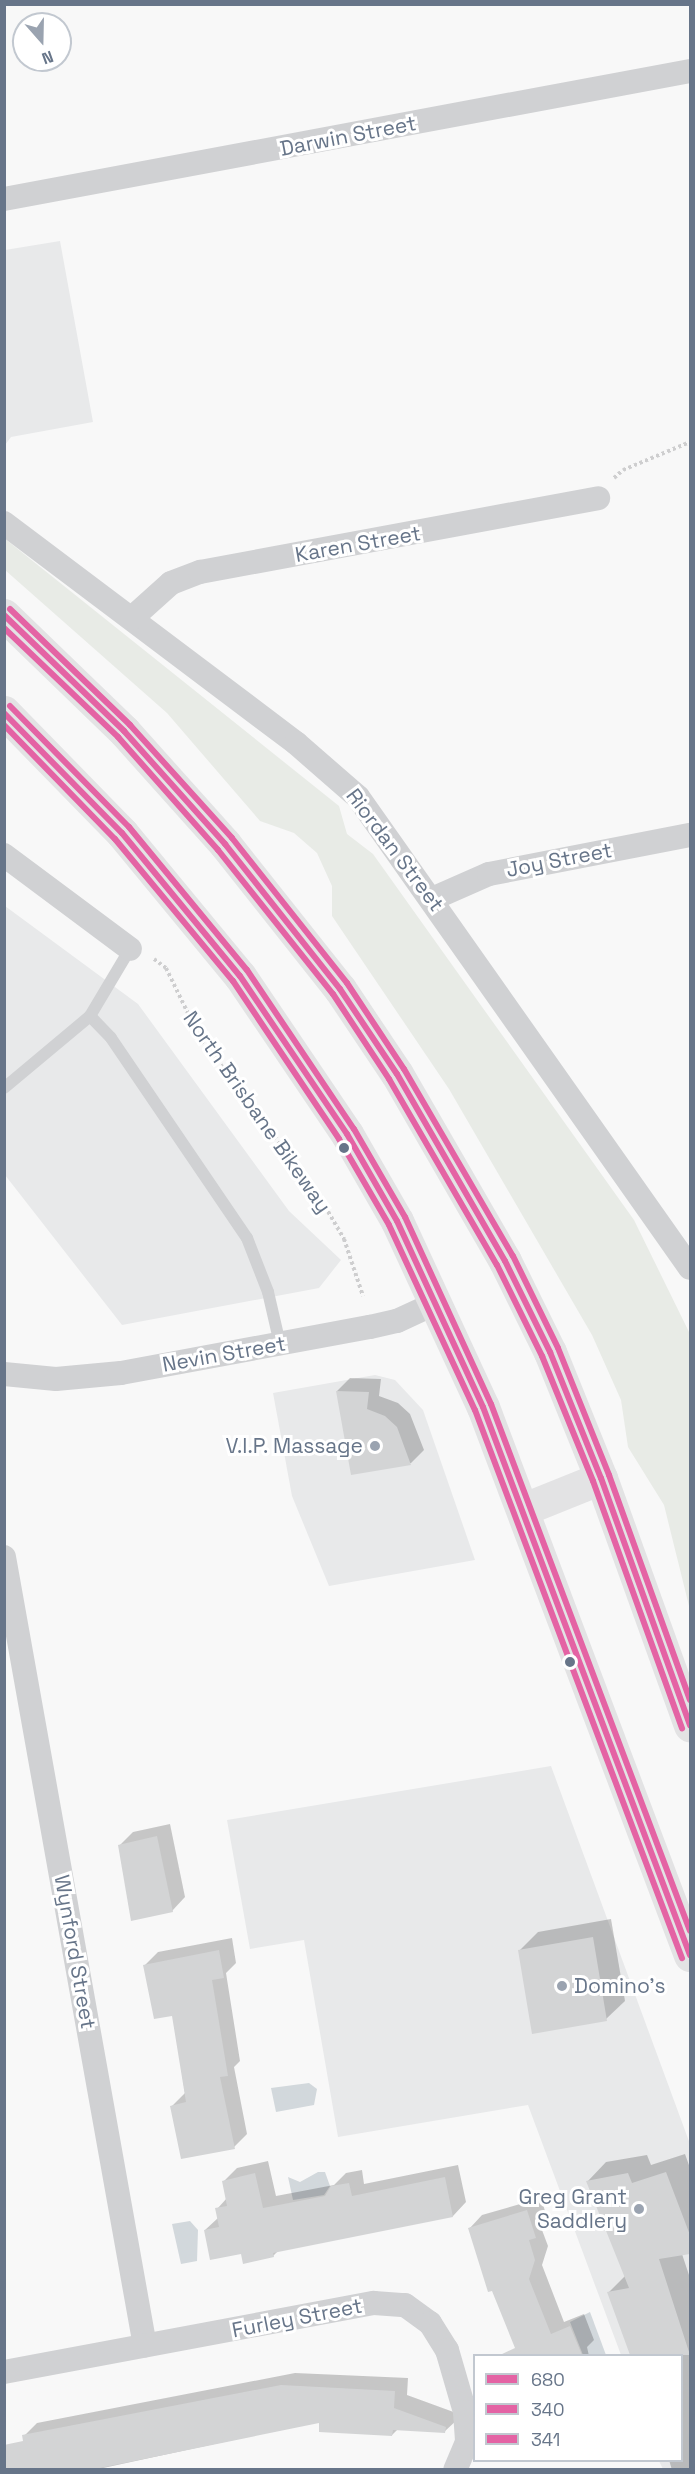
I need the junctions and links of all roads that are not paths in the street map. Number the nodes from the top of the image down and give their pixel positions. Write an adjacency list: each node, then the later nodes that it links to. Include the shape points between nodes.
1 (690, 71): 2 (street, Darwin Street)
2 (4, 199)
3 (598, 498): 6 (street, Karen Street, via 200,572 171,583)
4 (4, 523): 6 (street, Riordan Street)
5 (4, 615): 18 (highway, via 167,778 282,913 340,989 397,1074 505,1261 550,1352)
6 (132, 618): 10 (street, Riordan Street, via 327,767 358,797)
7 (4, 712): 15 (highway, via 122,833 240,976 347,1134)
8 (690, 835): 10 (street, Joy Street, via 489,874)
9 (4, 855): 11 (street)
10 (432, 899): 14 (street, Riordan Street)
11 (130, 949): 12 (lane)
12 (90, 1016): 13 (lane); 16 (lane, via 111,1038 247,1238 268,1292)
13 (4, 1088)
14 (690, 1268)
15 (438, 1302): 16 (street, Nevin Street, via 397,1321); 19 (highway)
16 (280, 1344): 17 (street, Nevin Street, via 121,1372 56,1379)
17 (4, 1374)
18 (601, 1478): 19 (highway); 21 (highway)
19 (524, 1509): 22 (highway)
20 (4, 1557): 23 (street, Wynford Street)
21 (690, 1725)
22 (690, 1955)
23 (145, 2346): 24 (street, Furley Street); 25 (street, Furley Street, via 374,2303 405,2305 430,2323 447,2350 465,2412 467,2442)
24 (4, 2372)
25 (455, 2469)

